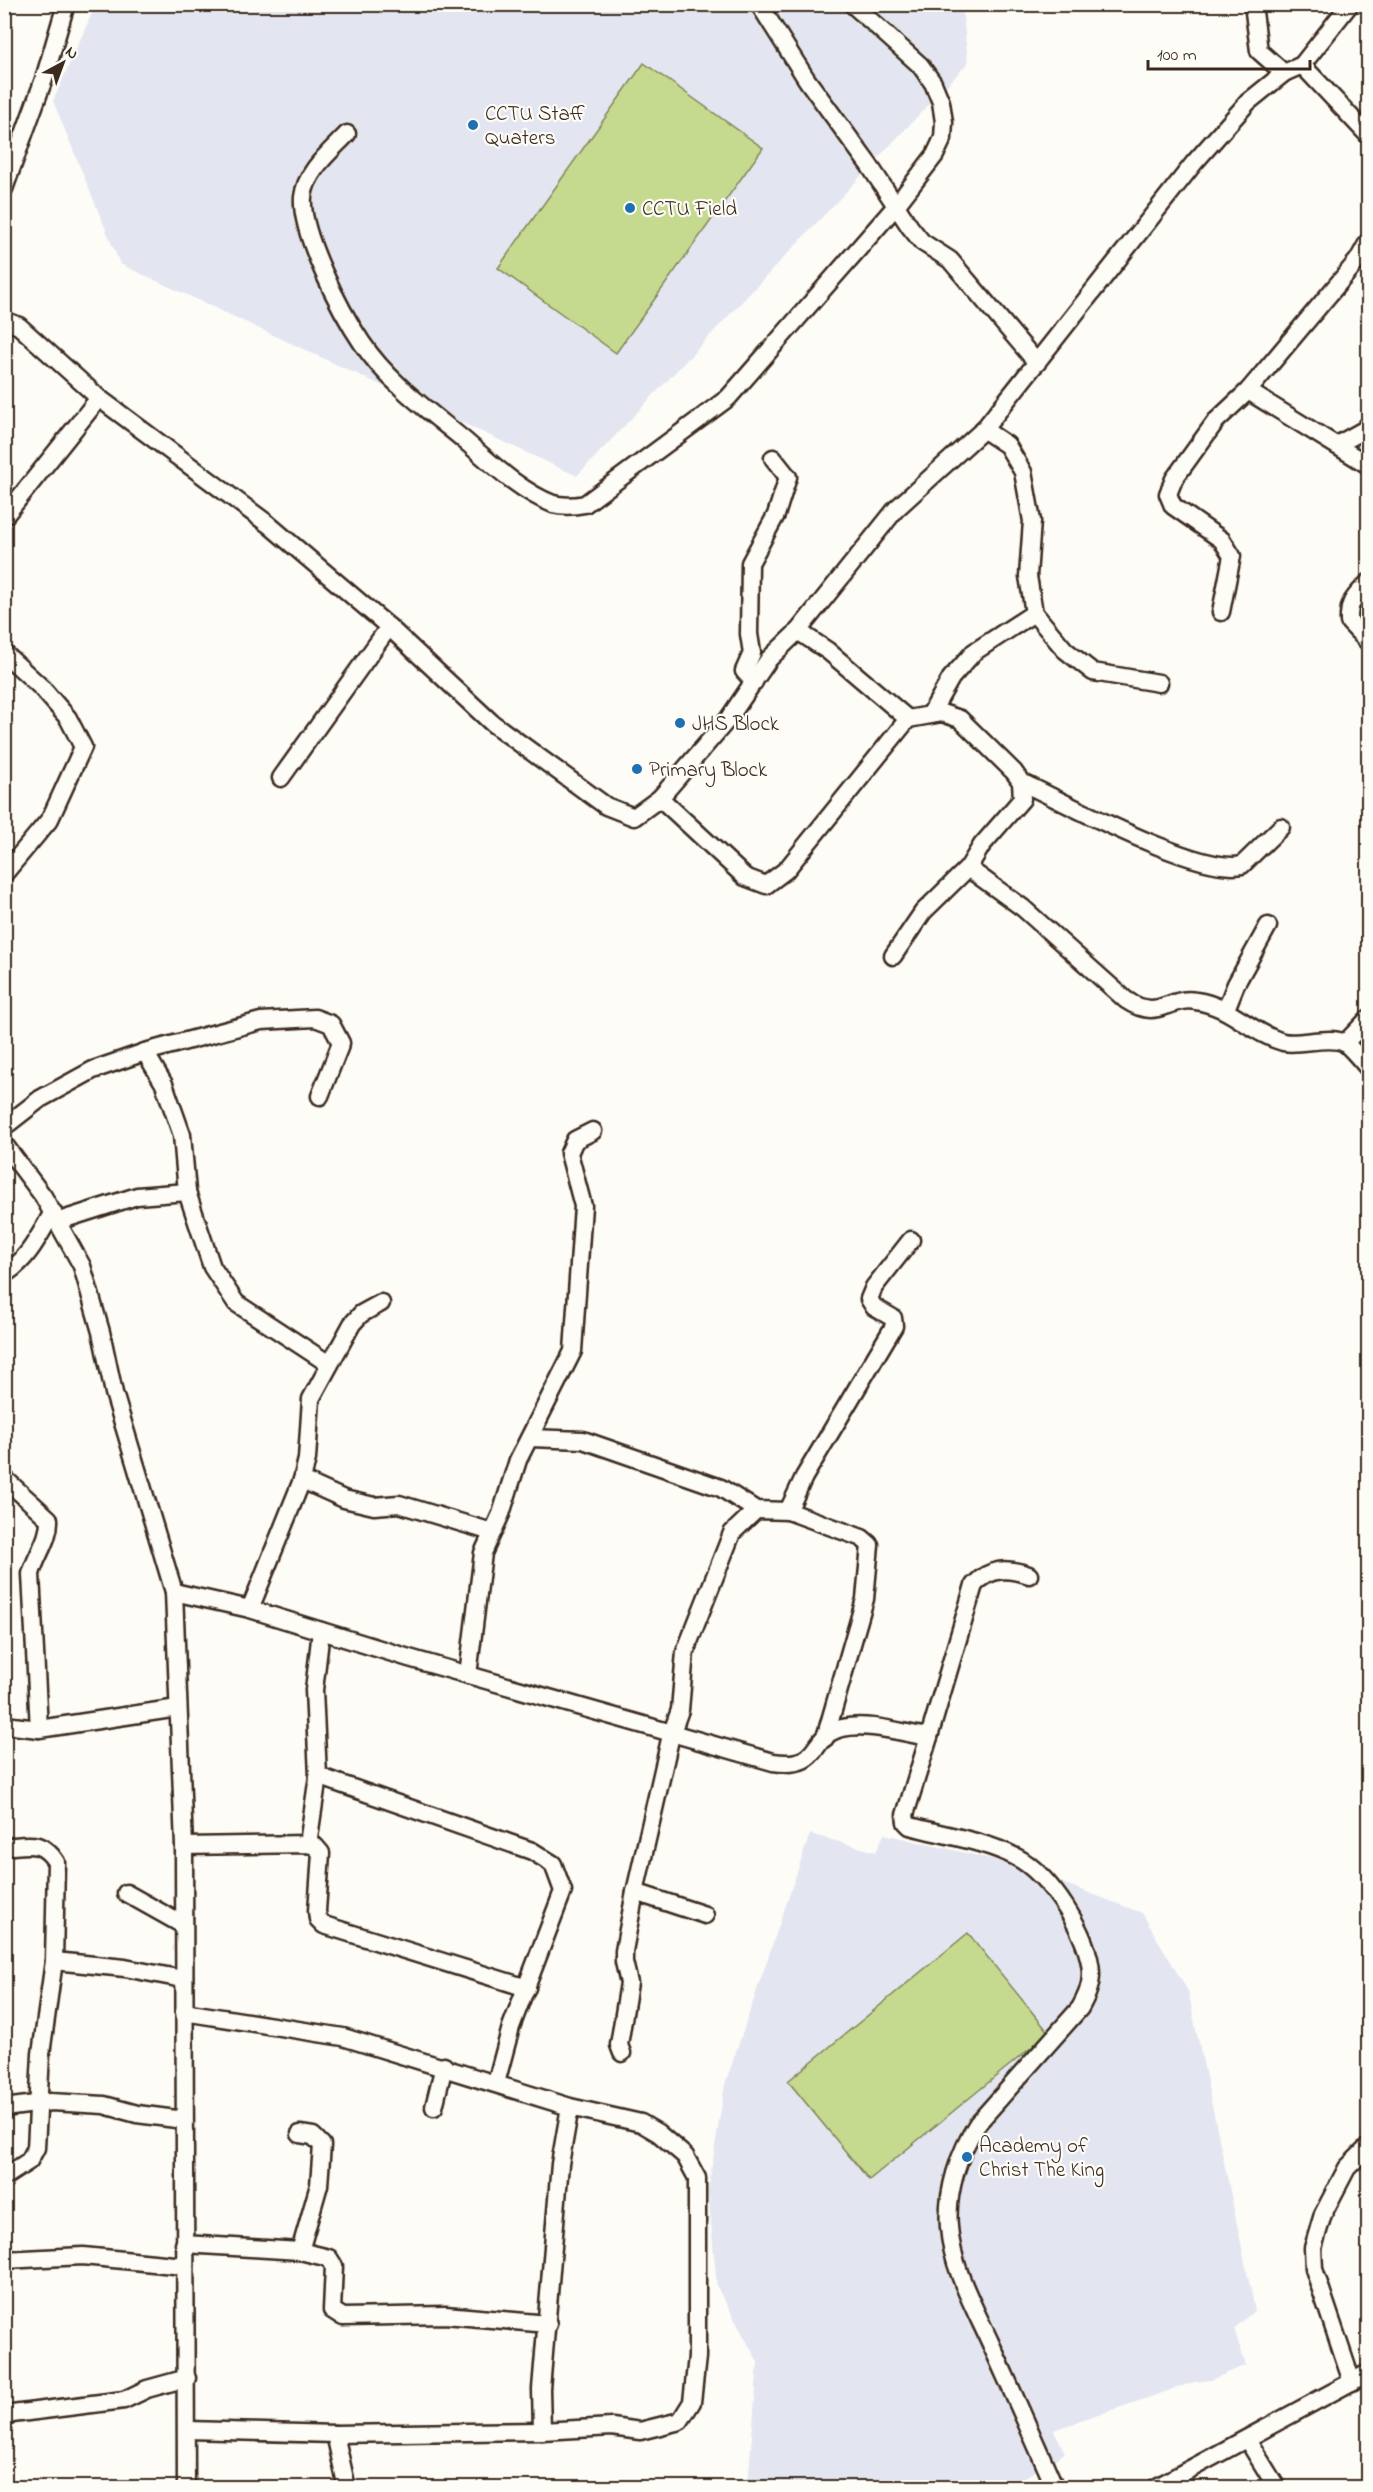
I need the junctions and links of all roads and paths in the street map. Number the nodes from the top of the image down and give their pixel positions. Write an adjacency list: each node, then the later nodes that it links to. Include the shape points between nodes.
1 (66, 4): 10 (street)
2 (759, 4): 11 (street, via 813,90)
3 (852, 4): 11 (street, via 920,65 940,102 943,138)
4 (1253, 4): 7 (street, via 1259,51)
5 (1350, 4): 6 (street)
6 (1302, 65): 7 (street); 9 (street)
7 (1284, 73): 14 (street, via 1248,102 1194,163)
8 (346, 134): 11 (street, via 315,167 303,195 304,222 315,253 362,343 400,387 500,470 554,504 585,504 728,398)
9 (1368, 135)
10 (4, 189)
11 (896, 207): 14 (street, via 922,242 950,261)
12 (1368, 242): 15 (street, via 1358,260)
13 (4, 320): 16 (street, via 19,326)
14 (1037, 363): 18 (street)
15 (1248, 391): 19 (street); 24 (street, via 1216,421 1173,479 1168,494 1173,506 1222,540 1232,556)
16 (99, 398): 22 (street); 26 (street, via 268,524)
17 (1368, 424): 19 (street)
18 (983, 429): 25 (street, via 1007,445 1023,472 1032,521 1028,576); 27 (street, via 896,509)
19 (1337, 445): 21 (street)
20 (773, 458): 30 (street, via 789,477 777,515 750,563 752,653 744,671)
21 (1368, 465)
22 (4, 517)
23 (1368, 583): 28 (street, via 1348,607 1349,622)
24 (1221, 612)
25 (1034, 613): 31 (street, via 1065,650 1093,672); 32 (street, via 974,652 951,678)
26 (389, 627): 34 (street); 36 (street, via 492,723 606,806 634,817)
27 (798, 631): 30 (street, via 769,659); 33 (street, via 828,651)
28 (1368, 642)
29 (4, 653): 39 (street, via 68,718 83,747 50,819)
30 (754, 682): 36 (street, via 729,718)
31 (1159, 683)
32 (930, 715): 33 (street); 35 (street, via 951,714 960,719 991,747)
33 (908, 719): 36 (street, via 786,870 766,885 745,877)
34 (281, 778)
35 (1021, 783): 37 (street, via 1187,858 1218,866 1242,865); 38 (street, via 1022,799 1017,808 982,845)
36 (660, 798)
37 (1281, 827)
38 (968, 868): 41 (street, via 923,912); 42 (street, via 1032,916 1136,1006 1160,1009 1191,1000)
39 (4, 874)
40 (1268, 926): 42 (street)
41 (892, 956)
42 (1226, 1009): 44 (street, via 1282,1041)
43 (1368, 1019): 44 (street)
44 (1345, 1043): 46 (street)
45 (145, 1052): 47 (street, via 261,1021 315,1018 331,1024 341,1043); 48 (street, via 93,1070 40,1099); 51 (street, via 164,1084 182,1135)
46 (1368, 1068)
47 (320, 1096)
48 (4, 1127)
49 (593, 1131): 57 (street, via 575,1140 569,1153 583,1206 573,1351)
50 (4, 1144): 52 (street)
51 (187, 1192): 52 (street, via 137,1196); 56 (street, via 212,1267 236,1303)
52 (56, 1216): 54 (street, via 14,1269); 64 (street, via 82,1266 114,1393)
53 (911, 1240): 61 (street, via 869,1299 874,1307 893,1318 894,1326 804,1477)
54 (4, 1274)
55 (381, 1303): 56 (street, via 352,1324)
56 (329, 1364): 59 (street, via 311,1399)
57 (530, 1438): 60 (street, via 583,1440 721,1488); 62 (street)
58 (4, 1478): 70 (street, via 49,1519 50,1531 31,1574)
59 (302, 1480): 62 (street, via 344,1499 374,1506 399,1503); 65 (street)
60 (756, 1510): 61 (street); 71 (street, via 732,1533 685,1652 680,1710)
61 (788, 1511): 73 (street, via 862,1538 870,1545 865,1599)
62 (492, 1532): 67 (street, via 483,1553)
63 (1029, 1575): 72 (street, via 1000,1570 974,1585)
64 (174, 1592): 65 (street); 68 (street)
65 (250, 1609): 66 (street)
66 (321, 1631): 67 (street); 74 (street, via 314,1690)
67 (468, 1675): 71 (street)
68 (178, 1708): 70 (street); 76 (street)
69 (4, 1725): 70 (street)
70 (39, 1729)
71 (671, 1735): 73 (street, via 793,1765 803,1762); 78 (street)
72 (929, 1737): 73 (street, via 859,1726 840,1729); 112 (street, via 906,1822 1016,1857 1033,1868 1050,1885 1077,1927 1091,1973 1088,1994 1080,2008 966,2141 951,2194 953,2257)
73 (825, 1738)
74 (318, 1776): 75 (street); 84 (street, via 532,1851 553,1864 563,1891)
75 (308, 1844): 76 (street); 84 (street, via 321,1853 316,1911 324,1925)
76 (184, 1846): 81 (street)
77 (4, 1847): 82 (street, via 39,1845 56,1862)
78 (635, 1892): 80 (street); 86 (street, via 624,1951 629,1983 619,2045)
79 (126, 1893): 81 (street)
80 (705, 1915)
81 (183, 1925): 83 (street)
82 (54, 1961): 83 (street); 89 (street)
83 (183, 1979): 85 (street)
84 (527, 1988): 88 (street, via 511,2027)
85 (184, 2012): 87 (street, via 343,2037); 93 (street)
86 (622, 2053)
87 (444, 2066): 88 (street); 90 (street)
88 (496, 2083): 91 (street)
89 (37, 2104): 92 (street); 93 (street, via 104,2105); 96 (street, via 36,2148 29,2161)
90 (434, 2107)
91 (570, 2107): 101 (street, via 560,2164); 107 (street, via 641,2122 685,2156 697,2178 697,2357 692,2402 680,2421 640,2431 612,2427)
92 (4, 2108)
93 (184, 2120): 97 (street)
94 (300, 2134): 98 (street, via 319,2139 322,2145 319,2185)
95 (1368, 2147): 104 (street, via 1342,2177 1323,2214 1313,2248 1314,2269)
96 (6, 2176)
97 (184, 2244): 98 (street); 100 (street)
98 (300, 2252): 101 (street, via 329,2258 334,2266 332,2310 343,2317 446,2315)
99 (4, 2260): 100 (street, via 82,2256)
100 (184, 2266): 103 (street)
101 (548, 2324): 107 (street, via 541,2389)
102 (1368, 2373): 104 (street)
103 (187, 2378): 105 (street, via 124,2400); 106 (street)
104 (1352, 2382): 109 (street)
105 (4, 2415)
106 (187, 2430): 108 (street); 110 (street)
107 (542, 2431): 108 (street)
108 (335, 2434): 111 (street)
109 (1247, 2439): 113 (street); 114 (street)
110 (186, 2487)
111 (346, 2487)
112 (1055, 2487)
113 (1155, 2487)
114 (1277, 2487)

